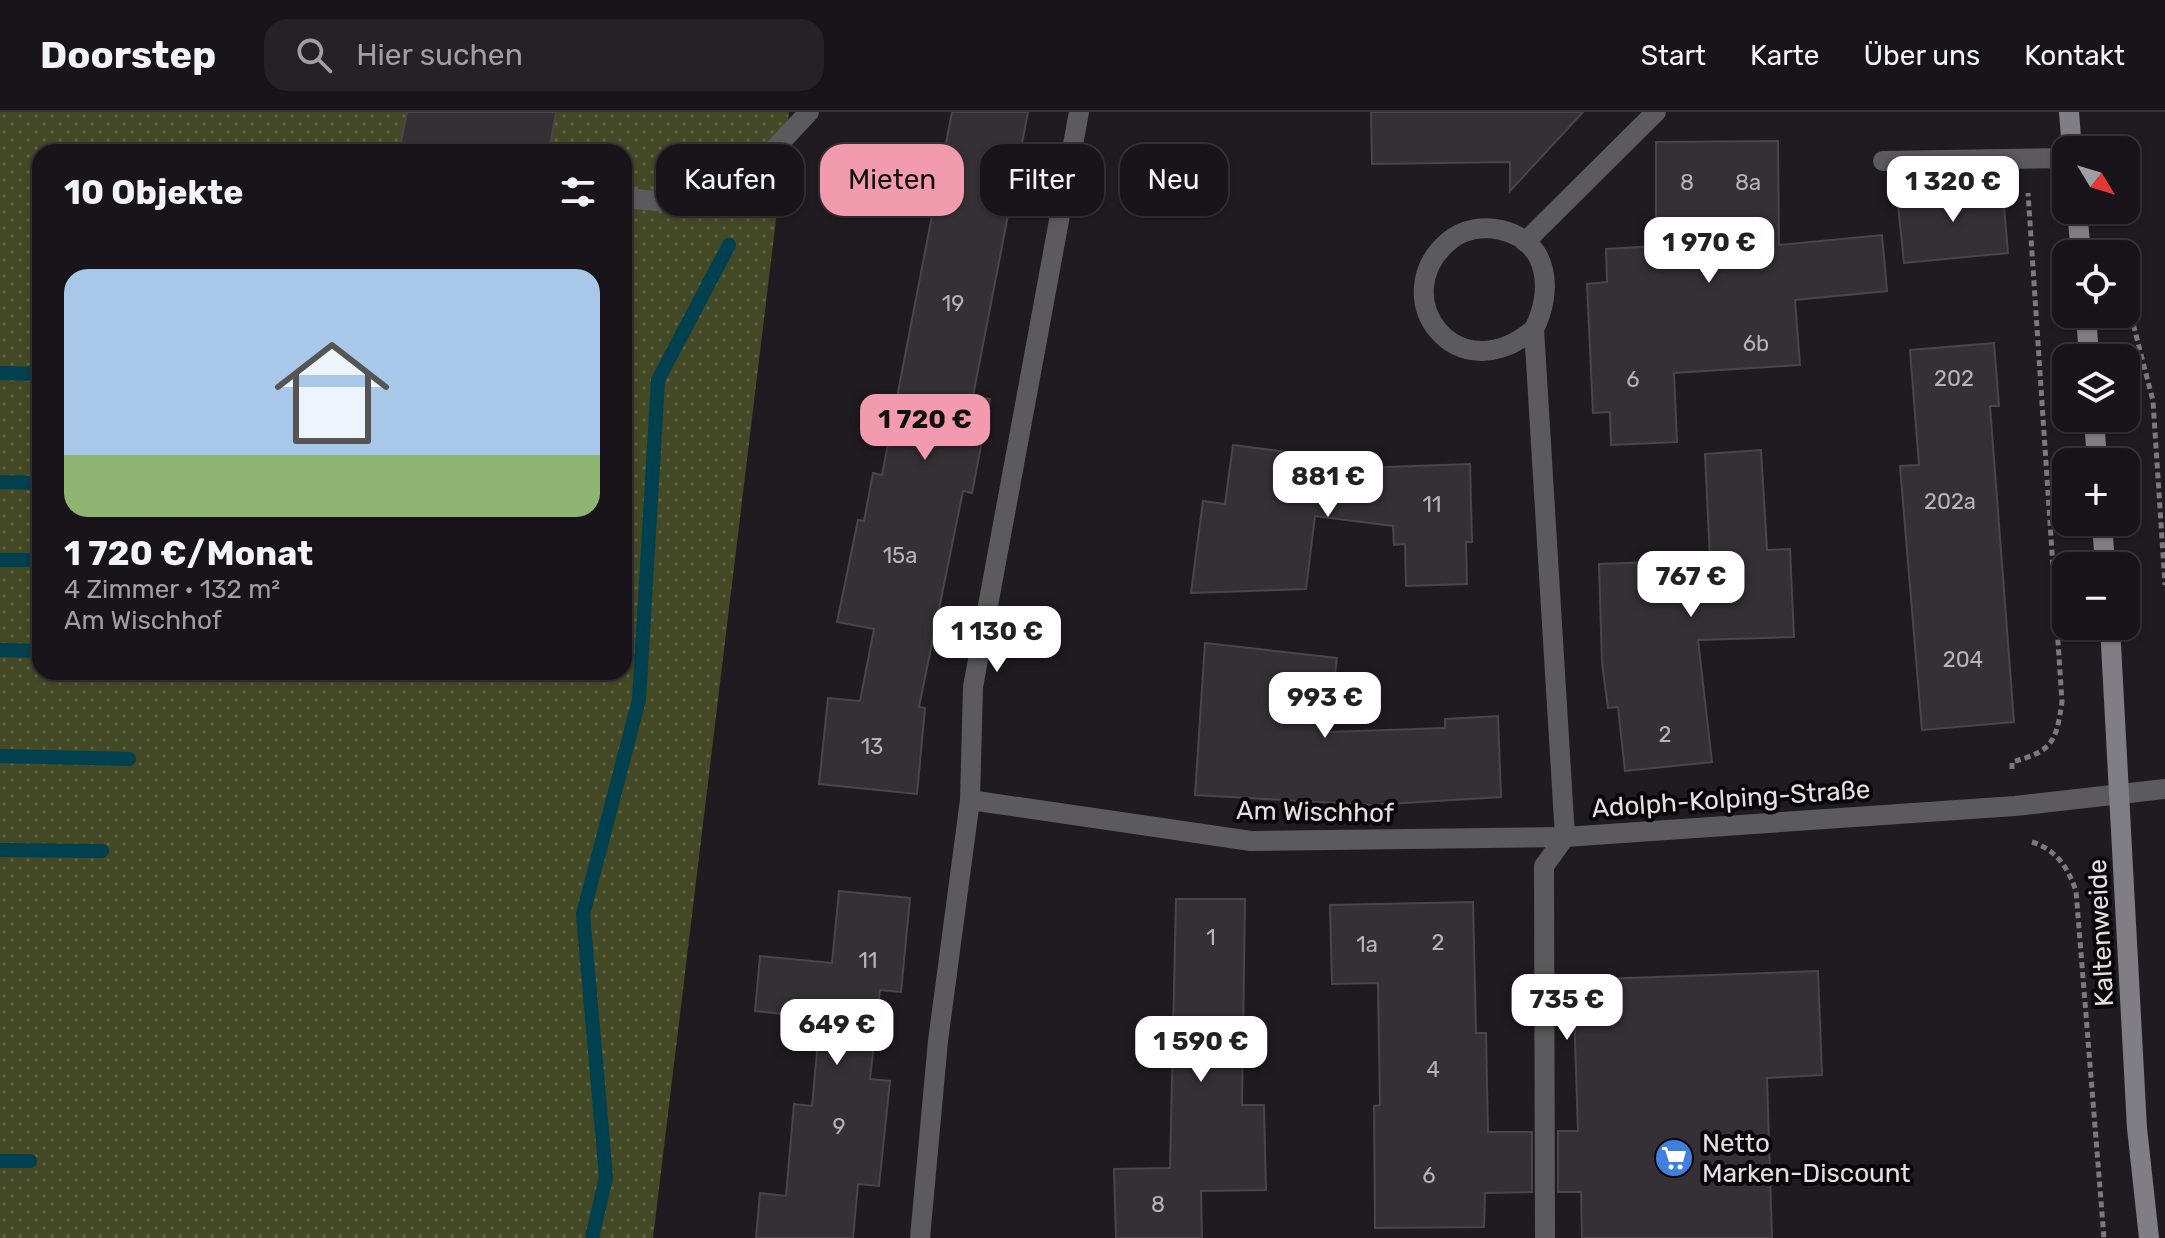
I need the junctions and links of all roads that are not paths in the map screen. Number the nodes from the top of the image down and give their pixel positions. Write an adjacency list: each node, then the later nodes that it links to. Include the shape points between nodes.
1 (809, 112): 8 (street, via 750,175 668,202)
2 (1079, 112): 14 (street, via 973,687)
3 (1656, 112): 9 (street)
4 (2069, 112): 5 (main road)
5 (2071, 136)
6 (2052, 159): 7 (street)
7 (1883, 161)
8 (632, 199)
9 (1525, 242): 10 (street, Adolph-Kolping-Straße, via 1540,260 1547,284 1545,308); 10 (street, via 1503,230 1478,228 1455,236 1437,251 1425,273 1423,297 1431,320 1446,339 1467,350 1491,352 1515,345)
10 (1534, 329): 15 (street, Adolph-Kolping-Straße)
11 (2111, 640): 13 (main road, Kaltenweide)
12 (2165, 789): 13 (street, Adolph-Kolping-Straße)
13 (2121, 792): 15 (street, Adolph-Kolping-Straße, via 2015,806); 18 (main road, Kaltenweide, via 2137,1128)
14 (970, 800): 15 (street, Am Wischhof, via 1251,841); 16 (street, via 938,1041)
15 (1565, 837): 17 (street, via 1544,866)
16 (920, 1238)
17 (1545, 1238)
18 (2149, 1238)

